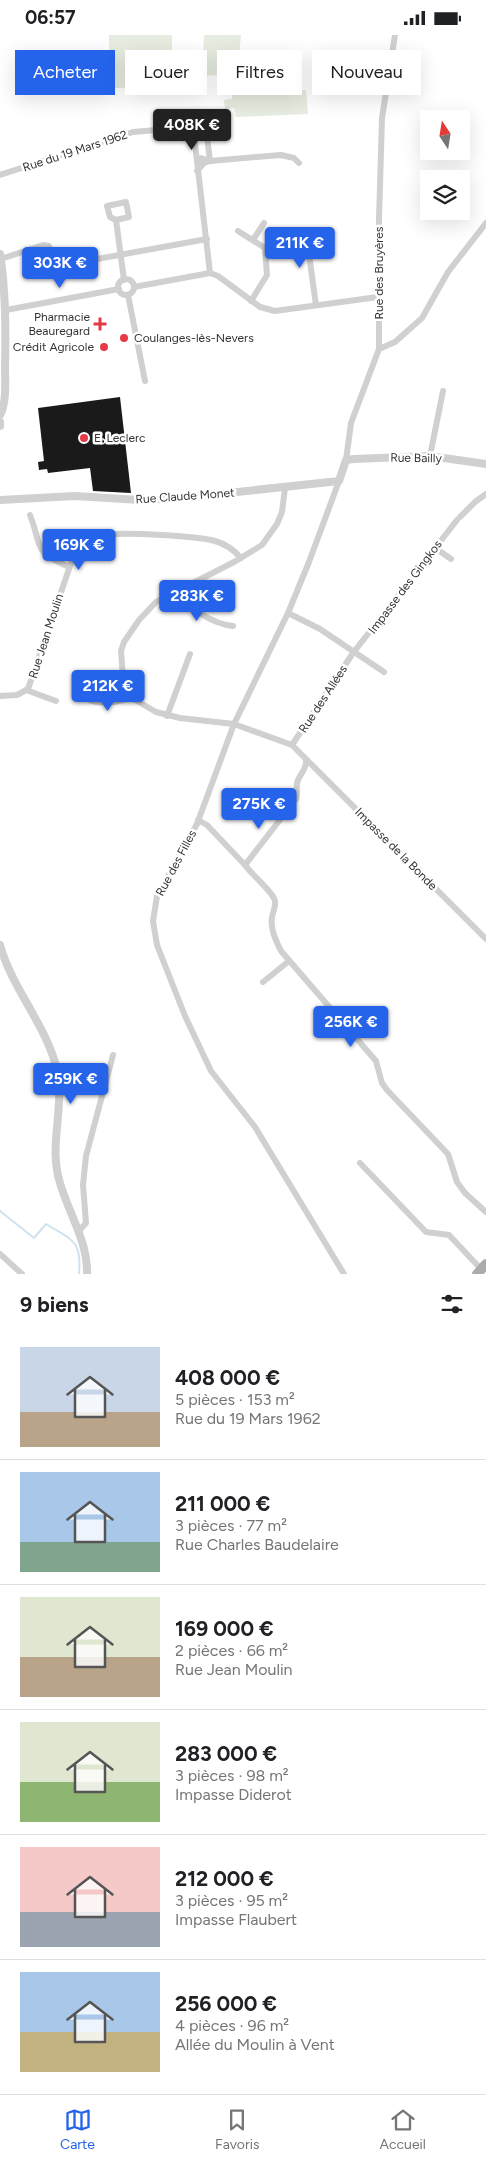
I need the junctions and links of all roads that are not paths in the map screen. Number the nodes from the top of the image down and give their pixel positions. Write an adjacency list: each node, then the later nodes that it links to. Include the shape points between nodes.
1 (395, 35): 24 (street, Rue des Bruyères, via 382,118)
2 (193, 127): 3 (street); 4 (street, via 206,128); 7 (street, Rue du 19 Mars 1962, via 128,133)
3 (197, 161): 4 (street, via 202,158); 6 (street)
4 (210, 161): 5 (street, via 281,155); 6 (street)
5 (299, 163)
6 (197, 171): 13 (street)
7 (0, 175)
8 (116, 220): 15 (street)
9 (264, 223): 14 (street)
10 (486, 223): 28 (street, via 448,272 422,318 395,342)
11 (238, 231): 14 (street)
12 (283, 235): 26 (street, via 306,233)
13 (207, 239): 15 (street); 19 (street)
14 (253, 240): 25 (street, via 264,249 268,275)
15 (121, 255): 18 (street); 20 (street)
16 (0, 256): 17 (street, via 43,245 49,246); 27 (street)
17 (52, 256)
18 (86, 261)
19 (210, 273): 21 (street); 25 (street)
20 (124, 280): 21 (street, via 130,280); 22 (street)
21 (134, 287): 23 (street)
22 (118, 289): 23 (street); 27 (street)
23 (128, 295): 29 (street)
24 (378, 297): 26 (street); 28 (street, Rue des Bruyères)
25 (251, 301): 26 (street, via 275,311)
26 (316, 305)
27 (6, 310): 31 (street, via 5,381)
28 (379, 349): 35 (street, Rue des Bruyères, via 351,423)
29 (145, 381)
30 (443, 391): 34 (street)
31 (0, 415)
32 (0, 422): 33 (street)
33 (0, 426)
34 (430, 456): 35 (street, Rue Bailly); 36 (street, Rue Bailly)
35 (346, 460): 37 (street, Rue des Filles)
36 (486, 464)
37 (339, 481): 38 (street, Rue Claude Monet); 47 (street, Rue des Filles)
38 (285, 488): 40 (street, Rue Claude Monet, via 140,500 76,496); 43 (street, via 277,524 262,545)
39 (486, 494): 42 (street, Impasse des Gingkos)
40 (0, 500)
41 (30, 515): 45 (street, via 39,547 52,559)
42 (434, 547): 44 (street); 49 (street, Impasse des Gingkos)
43 (241, 558): 45 (street, Rue Jean Moulin, via 231,548 210,540 112,534 88,543); 46 (street)
44 (451, 559)
45 (70, 567): 52 (street, Rue Jean Moulin)
46 (176, 592): 48 (street, via 193,608); 54 (street, via 156,602 124,642 121,651 123,677)
47 (288, 613): 49 (street, via 320,629); 58 (street, Rue des Filles)
48 (233, 626)
49 (354, 653): 51 (street); 59 (street, Rue des Allées)
50 (190, 654): 57 (street)
51 (384, 672)
52 (26, 691): 53 (street, Rue Jean Moulin); 56 (street)
53 (0, 696)
54 (133, 697): 55 (street, via 103,702); 57 (street)
55 (85, 698)
56 (56, 701)
57 (167, 716): 58 (street)
58 (234, 724): 59 (street); 61 (street, Rue des Filles)
59 (292, 745): 60 (street, Impasse de la Bonde)
60 (306, 760): 62 (street, via 297,781 296,799); 63 (street, Impasse de la Bonde)
61 (198, 820): 62 (street); 75 (street, Rue des Filles, via 157,896 153,921 157,945 211,1071 254,1127)
62 (245, 865): 65 (street, via 273,896 273,931)
63 (486, 939)
64 (0, 945): 70 (street, via 12,978 51,1051 56,1068 60,1096 56,1164)
65 (289, 961): 66 (street); 69 (street, via 376,1061 387,1090 448,1154 457,1183)
66 (263, 982)
67 (113, 1055): 70 (street, via 86,1156 83,1185 86,1223)
68 (360, 1163): 72 (street, via 426,1232 448,1235)
69 (486, 1212)
70 (78, 1232): 74 (street, via 87,1256)
71 (0, 1254): 73 (street)
72 (481, 1269)
73 (22, 1274)
74 (87, 1274)
75 (344, 1274)

